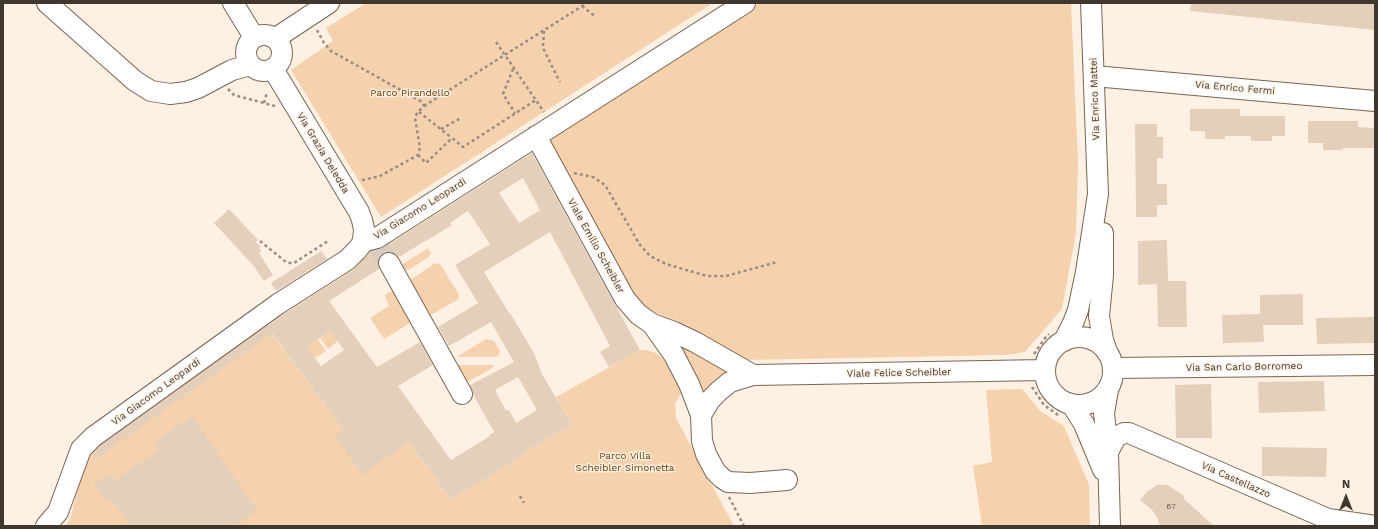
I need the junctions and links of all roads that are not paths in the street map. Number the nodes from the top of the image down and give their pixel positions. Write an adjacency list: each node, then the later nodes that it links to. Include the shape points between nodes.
1 (47, 3): 8 (street, via 135,81 151,91 170,94 186,92 232,70)
2 (233, 3): 6 (street)
3 (329, 3): 7 (street)
4 (745, 3): 12 (street, Via Giacomo Leopardi)
5 (1091, 3): 10 (street, Via Enrico Mattei)
6 (254, 37): 7 (street, via 265,34); 8 (street, via 247,47 247,60)
7 (276, 38): 9 (street, via 283,54)
8 (250, 65): 9 (street, via 261,71)
9 (273, 69): 14 (street, Via Grazia Deledda, via 358,212)
10 (1094, 76): 11 (street, Via Enrico Fermi); 13 (street, Via Enrico Mattei)
11 (1375, 101)
12 (536, 136): 14 (street, Via Giacomo Leopardi); 16 (street, Viale Emilio Scheibler, via 624,299)
13 (1098, 194): 17 (street, Via Enrico Mattei, via 1078,310); 18 (street, Via Enrico Mattei, via 1102,206 1103,225 1103,275 1099,316)
14 (371, 241): 30 (street, Via Giacomo Leopardi, via 278,304 85,443 58,512)
15 (389, 264): 23 (street)
16 (652, 324): 21 (street, via 695,342); 25 (street, Viale Emilio Scheibler, via 674,355)
17 (1064, 341): 18 (street, via 1083,337 1090,339 1096,342); 20 (street, via 1050,353)
18 (1110, 360): 19 (street, Via San Carlo Borromeo); 22 (street, via 1112,380)
19 (1375, 365)
20 (1045, 370): 21 (street, Viale Felice Scheibler); 24 (street, via 1052,392 1064,403)
21 (753, 375): 25 (street, Viale Felice Scheibler, via 730,382 710,400)
22 (1108, 390): 24 (street, via 1093,402); 26 (street, via 1104,413)
23 (462, 394)
24 (1072, 405): 28 (street, via 1087,429)
25 (701, 415): 27 (street, Viale Emilio Scheibler, via 702,440 706,454 722,478 728,482 750,483)
26 (1108, 452): 28 (street); 29 (street, Via Castellazzo, via 1116,437 1129,433)
27 (787, 480)
28 (1109, 486): 31 (street)
29 (1328, 523): 32 (street, Via Castellazzo)
30 (46, 526)
31 (1110, 526)
32 (1375, 526)

